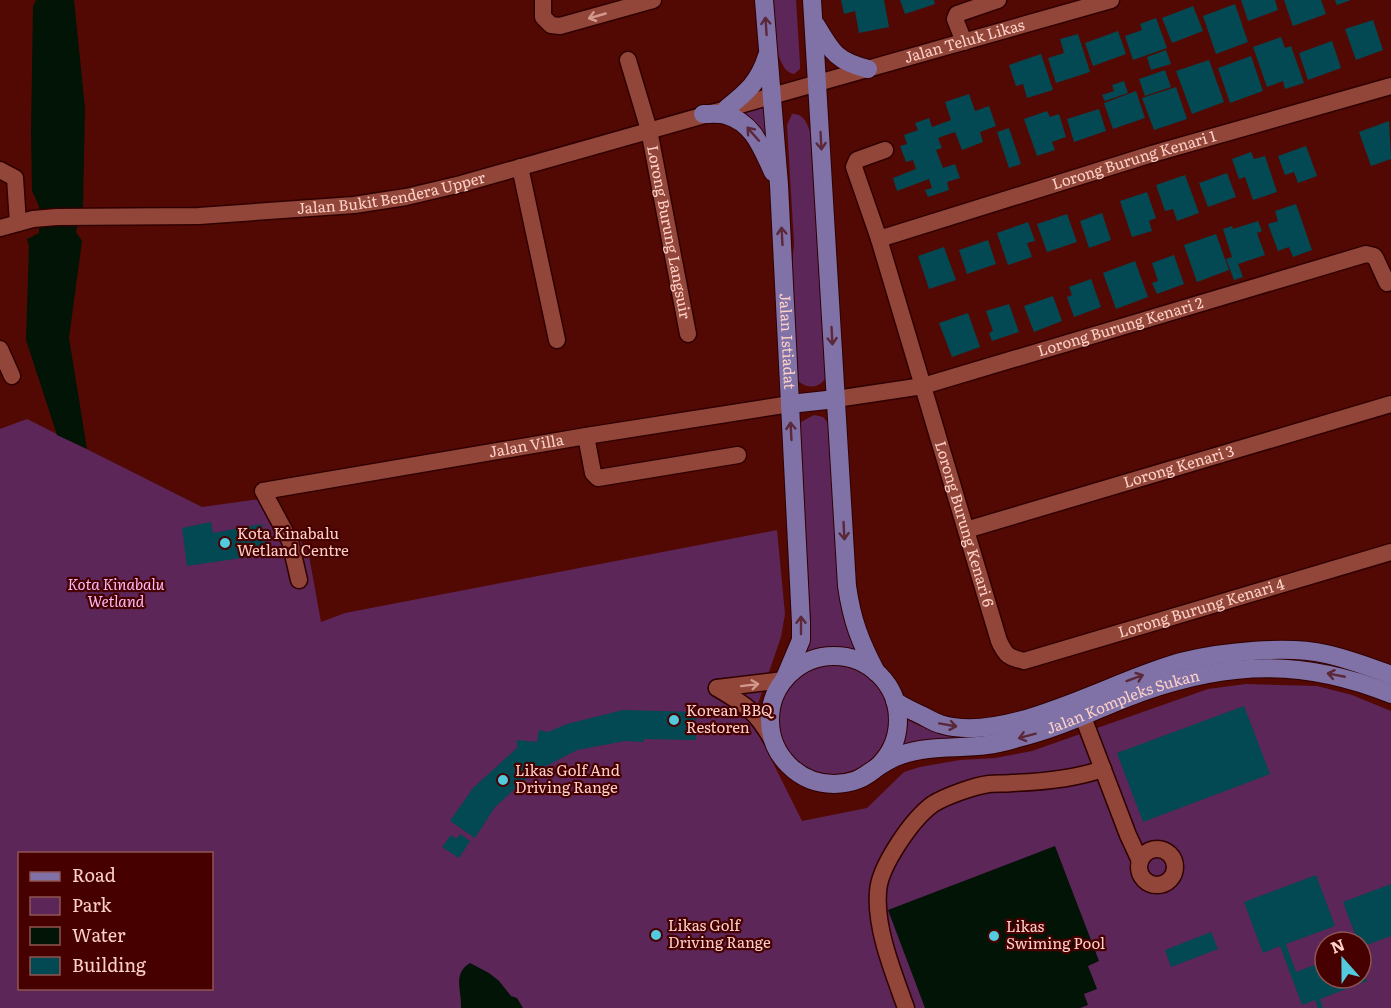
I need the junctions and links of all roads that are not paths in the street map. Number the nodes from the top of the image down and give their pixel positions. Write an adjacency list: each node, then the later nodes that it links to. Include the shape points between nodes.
1 (543, 0): 2 (street, one-way to 1, via 560,26 551,25 543,16)
2 (653, 0)
3 (764, 0): 11 (main road, Jalan Istiadat, one-way to 3)
4 (812, 0): 9 (main road)
5 (998, 0): 10 (street, via 957,14 955,19)
6 (1049, 0): 8 (street)
7 (1111, 0): 8 (street, Jalan Teluk Likas)
8 (1057, 15): 10 (street, Jalan Teluk Likas)
9 (813, 21): 13 (main road, via 830,50 849,64); 14 (main road)
10 (964, 42): 13 (street, Jalan Teluk Likas)
11 (768, 52): 16 (main road, Jalan Istiadat); 17 (main road, via 762,72 747,92)
12 (628, 60): 19 (street, Lorong Burung Langsuir)
13 (868, 69): 14 (street, Jalan Teluk Likas)
14 (818, 83): 16 (street, Jalan Teluk Likas); 34 (main road, one-way to 34)
15 (1391, 86): 27 (street, Lorong Burung Kenari 1, via 1152,154)
16 (772, 95): 17 (street, Jalan Bukit Bendera Upper); 23 (main road, Jalan Istiadat)
17 (726, 108): 18 (street, Jalan Bukit Bendera Upper)
18 (703, 114): 19 (street, Jalan Bukit Bendera Upper); 23 (main road, one-way to 18, via 758,139 745,125 726,115)
19 (649, 130): 21 (street, Jalan Bukit Bendera Upper); 29 (street, Lorong Burung Langsuir)
20 (885, 150): 27 (street, Lorong Burung Kenari 6, via 857,160 854,167)
21 (520, 167): 25 (street, Jalan Bukit Bendera Upper, via 406,197 354,205 198,216); 30 (street)
22 (0, 170): 24 (street, via 15,178)
23 (779, 184): 35 (main road, Jalan Istiadat, one-way to 23)
24 (7, 199): 25 (street)
25 (26, 221): 26 (street, Jalan Bukit Bendera Upper)
26 (0, 228)
27 (879, 239): 33 (street, Lorong Burung Kenari 6)
28 (1387, 283): 33 (street, Lorong Burung Kenari 2, via 1374,255 1366,254)
29 (688, 334)
30 (557, 340)
31 (0, 349): 32 (street)
32 (12, 376)
33 (923, 386): 34 (street, Lorong Burung Kenari 2); 39 (street, Lorong Burung Kenari 6)
34 (836, 399): 35 (main road); 43 (main road, one-way to 43, via 850,608 860,642)
35 (790, 404): 37 (street, Jalan Villa); 45 (main road, Jalan Istiadat, one-way to 35, via 801,640)
36 (1391, 404): 39 (street, Lorong Kenari 3)
37 (586, 436): 38 (street, via 593,473 598,478); 41 (street, Jalan Villa, via 263,491 290,541)
38 (738, 455)
39 (966, 530): 42 (street, Lorong Burung Kenari 6, via 999,641)
40 (1391, 552): 42 (street, Lorong Burung Kenari 4, via 1024,661)
41 (299, 580)
42 (1011, 658)
43 (876, 672): 45 (main road, via 858,661 838,656 818,658); 47 (main road)
44 (1391, 675): 47 (main road, Jalan Kompleks Sukan, one-way to 44, via 941,724 981,728 1042,713 1184,661 1229,653 1324,653)
45 (784, 680): 49 (main road, via 773,699); 49 (street, one-way to 45, via 760,718 717,688)
46 (1391, 694): 48 (main road, Jalan Kompleks Sukan, one-way to 48, via 1346,677 1319,672 1241,668 1142,692)
47 (895, 701): 51 (main road, via 898,724 893,746 880,765)
48 (1083, 717): 50 (street); 51 (main road, Jalan Kompleks Sukan, one-way to 51, via 986,745 914,750)
49 (773, 741): 51 (main road, via 784,760 799,774 819,782 841,784)
50 (1102, 770): 52 (street); 53 (street, via 1080,777 988,784 960,792 933,805 914,825 891,856 878,893 886,948)
51 (861, 778)
52 (1140, 861)
53 (906, 1008)

